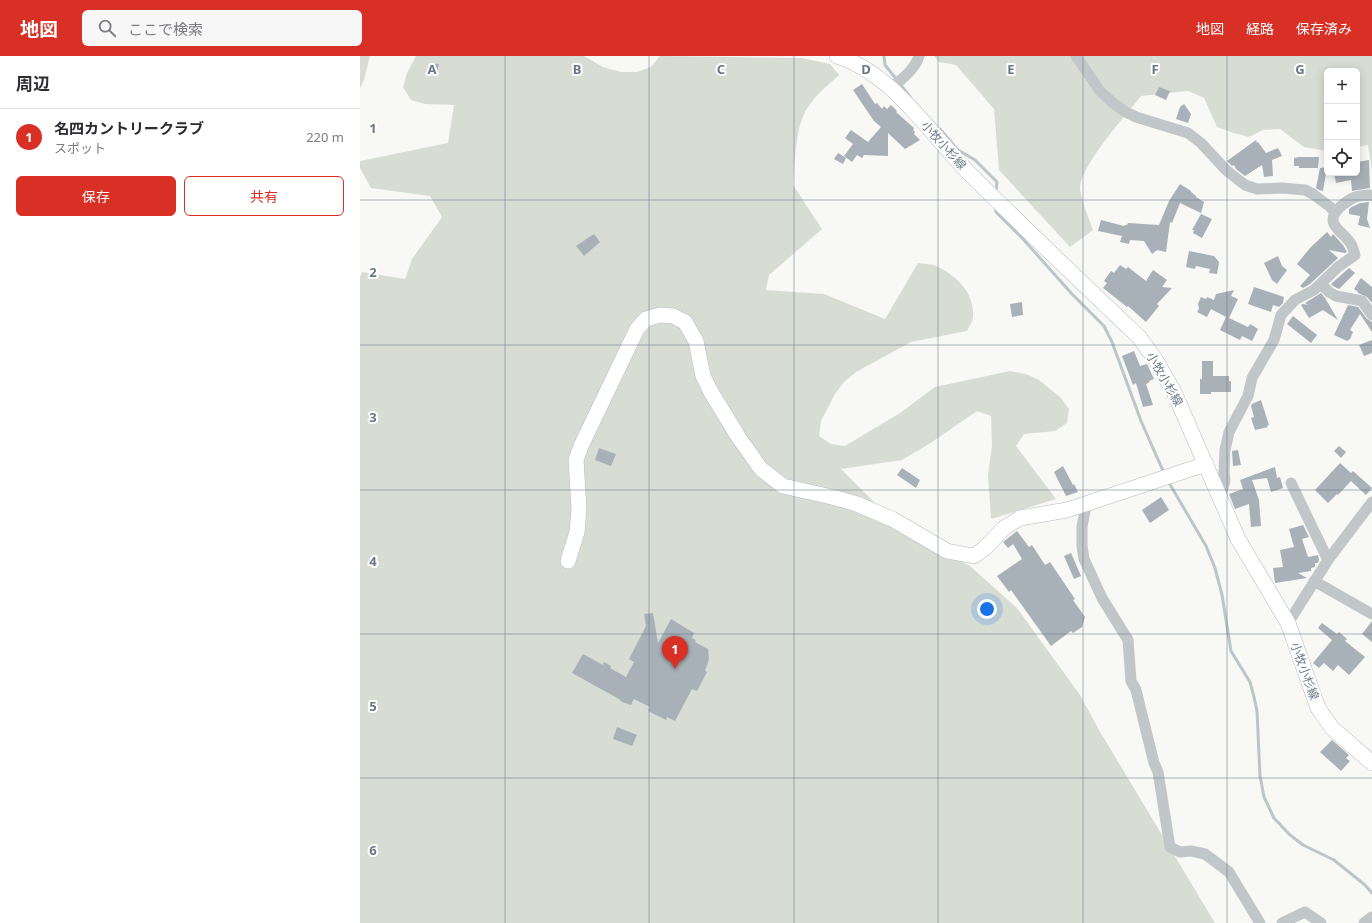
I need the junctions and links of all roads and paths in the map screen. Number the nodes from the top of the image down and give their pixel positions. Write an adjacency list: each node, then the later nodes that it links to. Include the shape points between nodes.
1 (837, 56): 4 (street, 小牧小杉線, via 869,70)
2 (919, 56): 4 (street, via 916,63)
3 (1076, 56): 6 (street, via 1100,90 1113,103 1136,117 1188,133 1245,185 1257,189 1305,190)
4 (892, 88): 9 (street, 小牧小杉線, via 966,170 1143,343 1174,392)
5 (1372, 195): 6 (street, via 1361,195 1348,200)
6 (1335, 212): 7 (street, via 1334,220 1338,231 1352,244 1355,255 1330,273)
7 (1321, 284): 8 (street, via 1336,296 1362,301); 11 (street, via 1295,300 1281,315 1274,340 1252,378 1248,396 1228,437 1225,450 1225,481)
8 (1372, 315)
9 (1206, 464): 11 (street, 小牧小杉線); 13 (street)
10 (1291, 483): 14 (street)
11 (1220, 498): 18 (street, 小牧小杉線, via 1238,539)
12 (1372, 502): 14 (street)
13 (1085, 505): 15 (street, via 1020,518 1004,528 974,556 947,551 892,519 857,504 783,486 761,469 711,392 703,376 696,341 686,322 673,316 660,315 646,319 637,329 581,446 576,460 579,509 577,532); 21 (street, via 1082,527 1084,559 1102,598 1128,640 1131,681 1136,690 1158,772 1170,847 1180,852 1204,854 1229,872)
14 (1328, 560): 16 (street)
15 (568, 561)
16 (1314, 581): 17 (street); 18 (street)
17 (1372, 614)
18 (1288, 623): 19 (street, 小牧小杉線, via 1318,708 1332,728)
19 (1372, 763)
20 (1372, 917): 24 (street)
21 (1260, 923)
22 (1282, 923): 23 (street, via 1305,912)
23 (1321, 923)
24 (1364, 923)

